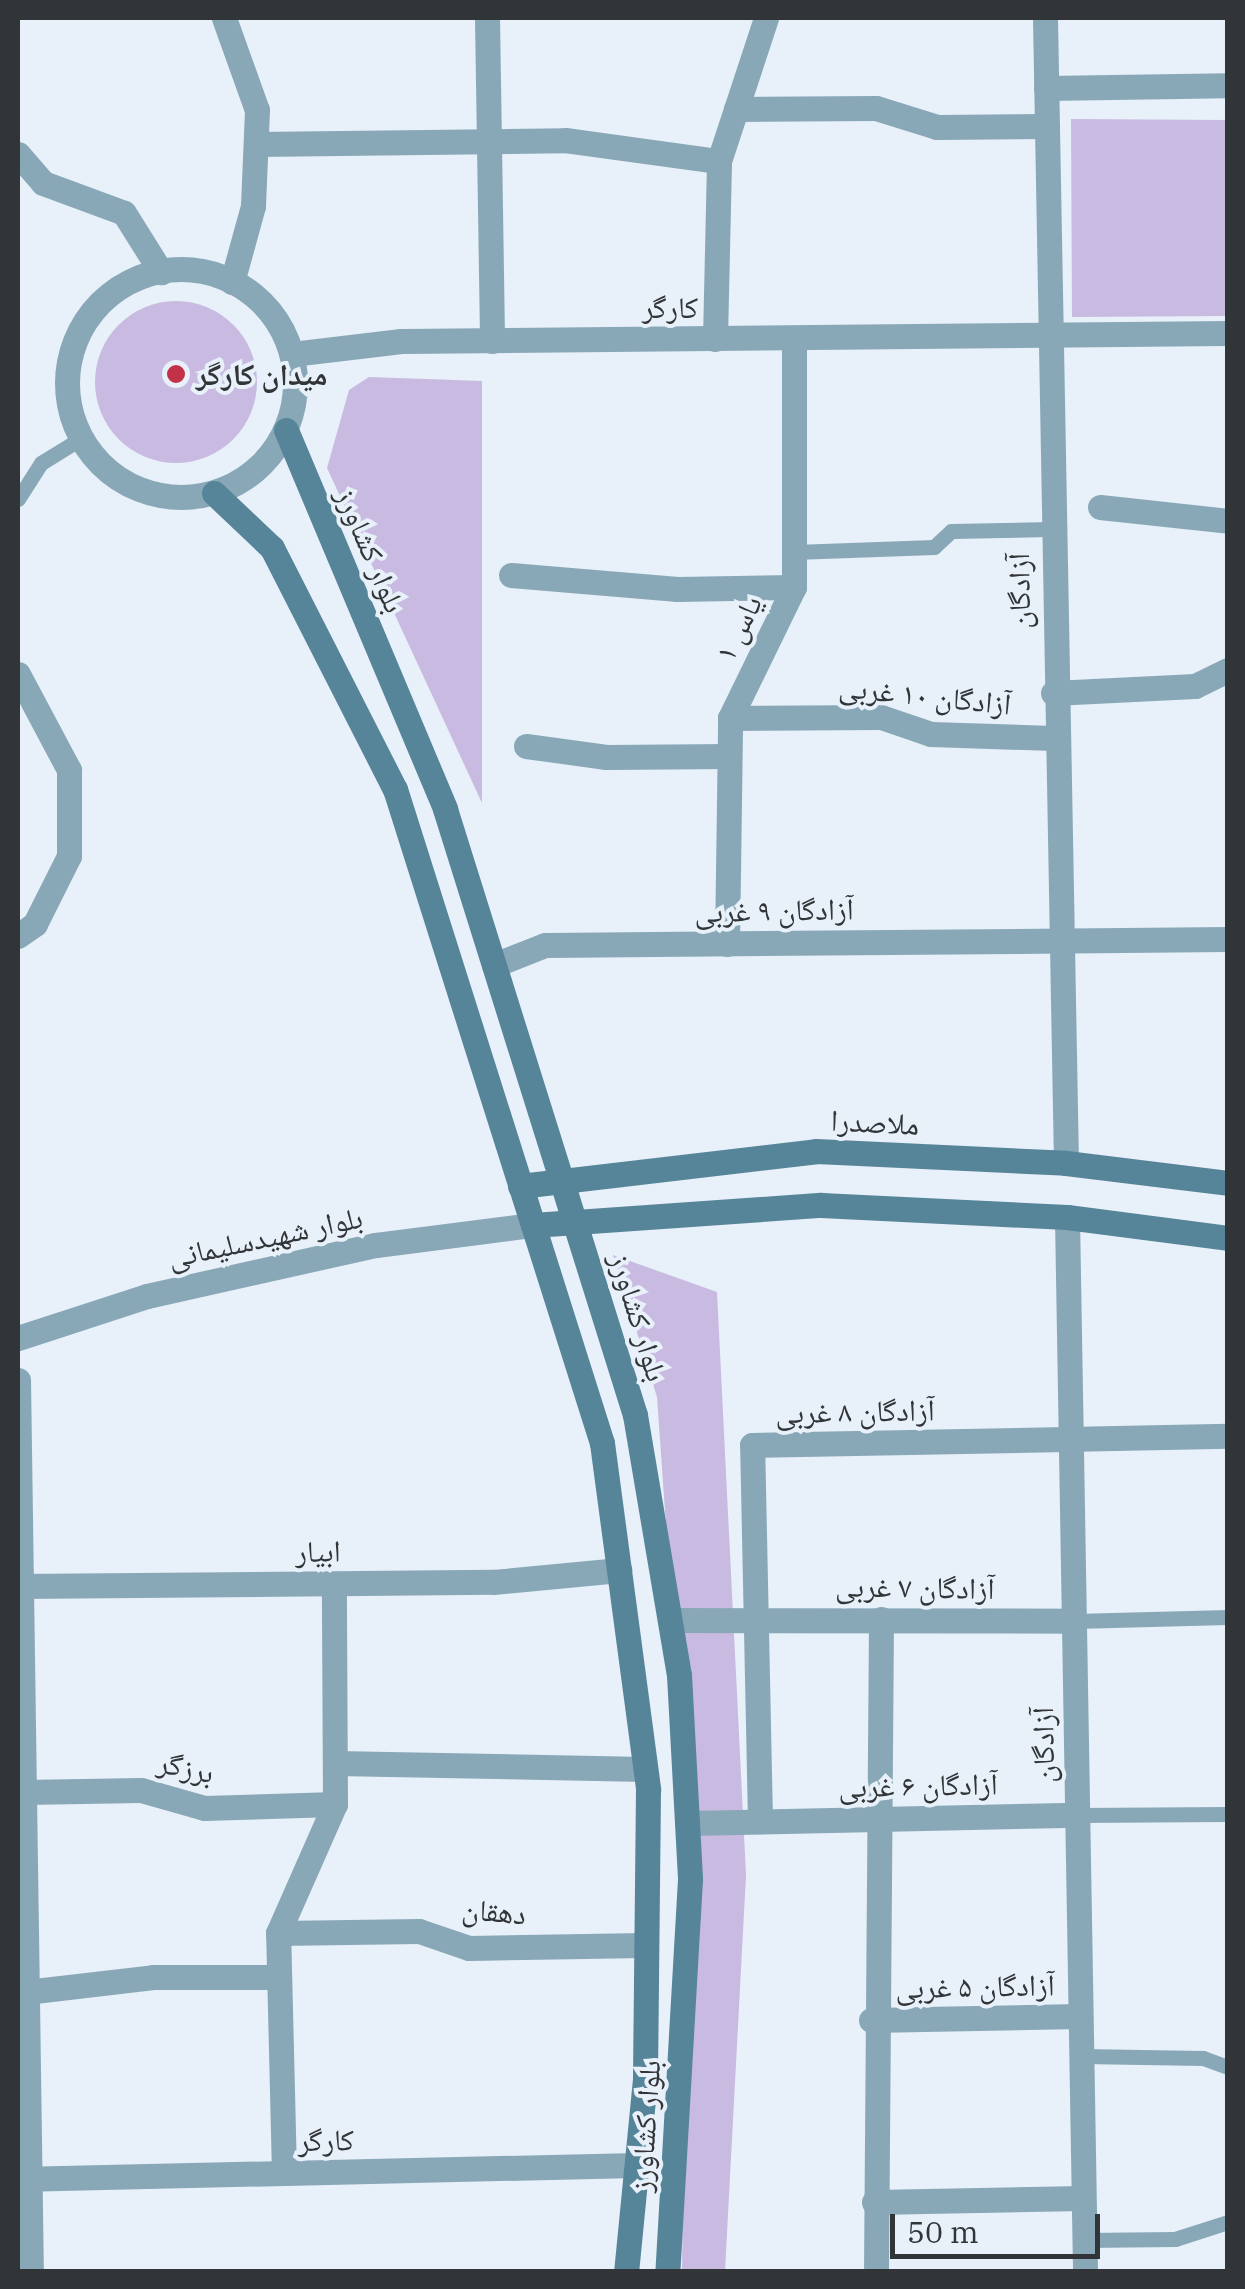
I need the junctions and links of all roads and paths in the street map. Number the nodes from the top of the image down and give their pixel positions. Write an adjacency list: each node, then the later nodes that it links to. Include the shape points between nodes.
1 (224, 18): 10 (street, via 256,110)
2 (487, 18): 9 (street)
3 (765, 18): 7 (street)
4 (1045, 18): 6 (street, آزادگان)
5 (1228, 85): 6 (street)
6 (1046, 88): 8 (street, آزادگان)
7 (736, 109): 8 (street, via 876,108 937,127); 12 (street)
8 (1047, 126): 16 (street, آزادگان)
9 (489, 140): 10 (street); 12 (street); 19 (street)
10 (256, 144): 14 (street, via 254,206)
11 (18, 154): 13 (street, via 44,183 124,212)
12 (719, 160): 18 (street)
13 (161, 272): 14 (street); 22 (street, via 104,297 80,327 67,364)
14 (232, 282): 20 (street, via 276,318)
15 (1228, 334): 16 (street, کارگر)
16 (1049, 337): 17 (street, کارگر); 27 (street, آزادگان)
17 (794, 338): 18 (street, کارگر); 28 (street, یاس ۱)
18 (715, 339): 19 (street, کارگر)
19 (492, 341): 20 (street, کارگر)
20 (292, 354): 21 (street)
21 (286, 430): 23 (street, via 244,479); 42 (main road, بلوار کشاورز, via 445,809)
22 (80, 439): 23 (street, via 138,489); 24 (lane, via 42,463)
23 (214, 492): 46 (main road, بلوار کشاورز, via 272,548 394,789)
24 (18, 499)
25 (1100, 507): 26 (street)
26 (1228, 520)
27 (1051, 529): 28 (lane, via 952,531 934,547); 33 (street, آزادگان)
28 (794, 552): 30 (street, یاس ۱)
29 (510, 575): 30 (street, via 677,589)
30 (794, 587): 34 (street, یاس ۱)
31 (1228, 670): 33 (street, via 1195,686)
32 (18, 674): 38 (street, via 69,770 69,856 35,924)
33 (1053, 693): 35 (street, آزادگان)
34 (730, 718): 35 (street, آزادگان ۱۰ غربی, via 882,717 931,734); 37 (street, یاس ۱)
35 (1054, 738): 40 (street, آزادگان)
36 (526, 746): 37 (street, via 606,757)
37 (729, 756): 41 (street, یاس ۱)
38 (18, 936)
39 (1228, 939): 40 (street, آزادگان ۹ غربی)
40 (1059, 940): 41 (street, آزادگان ۹ غربی); 43 (street, آزادگان)
41 (727, 944): 42 (street, آزادگان ۹ غربی, via 545,945)
42 (494, 964): 44 (main road, بلوار کشاورز)
43 (1066, 1163): 44 (main road, ملاصدرا, via 816,1151); 45 (main road, ملاصدرا)
44 (562, 1177): 46 (main road, ملاصدرا); 48 (main road, بلوار کشاورز)
45 (1228, 1183)
46 (520, 1186): 49 (main road, بلوار کشاورز)
47 (1067, 1217): 48 (main road, via 820,1205); 50 (main road); 54 (street, آزادگان)
48 (576, 1222): 49 (main road); 61 (main road, بلوار کشاورز, via 636,1414)
49 (533, 1224): 51 (street, بلوار شهیدسلیمانی, via 376,1245 148,1296); 55 (main road, بلوار کشاورز, via 602,1443)
50 (1228, 1238)
51 (18, 1338)
52 (18, 1380): 57 (street)
53 (1228, 1436): 54 (street)
54 (1070, 1441): 59 (street, آزادگان ۸ غربی, via 752,1445); 62 (street, آزادگان)
55 (619, 1570): 56 (street, ابیار); 64 (main road, بلوار کشاورز)
56 (334, 1584): 57 (street, ابیار); 63 (street)
57 (19, 1586): 65 (street)
58 (1228, 1617): 62 (lane)
59 (756, 1618): 60 (street, آزادگان ۷ غربی); 61 (street, آزادگان ۷ غربی); 70 (street)
60 (881, 1619): 62 (street, آزادگان ۷ غربی); 69 (street)
61 (670, 1620): 71 (main road, بلوار کشاورز)
62 (1074, 1621): 68 (street, آزادگان)
63 (334, 1763): 64 (street); 66 (street)
64 (645, 1770): 74 (main road, بلوار کشاورز)
65 (24, 1792): 66 (street, برزگر, via 141,1790 204,1808); 72 (street)
66 (335, 1804): 73 (street)
67 (1228, 1814): 68 (lane)
68 (1077, 1815): 69 (street, آزادگان ۶ غربی); 77 (street, آزادگان)
69 (883, 1819): 70 (street, آزادگان ۶ غربی); 78 (street)
70 (760, 1821): 71 (street, آزادگان ۶ غربی)
71 (687, 1823): 90 (main road, بلوار کشاورز, via 680,2125)
72 (21, 1827): 76 (street)
73 (278, 1933): 74 (street, دهقان, via 419,1930 469,1948); 75 (street)
74 (646, 1946): 81 (main road, بلوار کشاورز)
75 (279, 1977): 76 (street, via 153,1977); 82 (street)
76 (24, 2007): 83 (street)
77 (1080, 2016): 78 (street, آزادگان ۵ غربی); 79 (street, آزادگان)
78 (871, 2020): 85 (street)
79 (1081, 2056): 80 (lane, via 1204,2058); 84 (street, آزادگان)
80 (1228, 2067)
81 (637, 2165): 82 (street, کارگر); 89 (main road, بلوار کشاورز)
82 (284, 2173): 83 (street, کارگر)
83 (23, 2179): 88 (street)
84 (1083, 2198): 85 (street); 87 (street, آزادگان)
85 (874, 2202): 91 (street)
86 (1228, 2222): 87 (lane, via 1174,2240)
87 (1084, 2240): 92 (street, آزادگان)
88 (31, 2272)
89 (626, 2272)
90 (666, 2272)
91 (876, 2272)
92 (1084, 2272)

